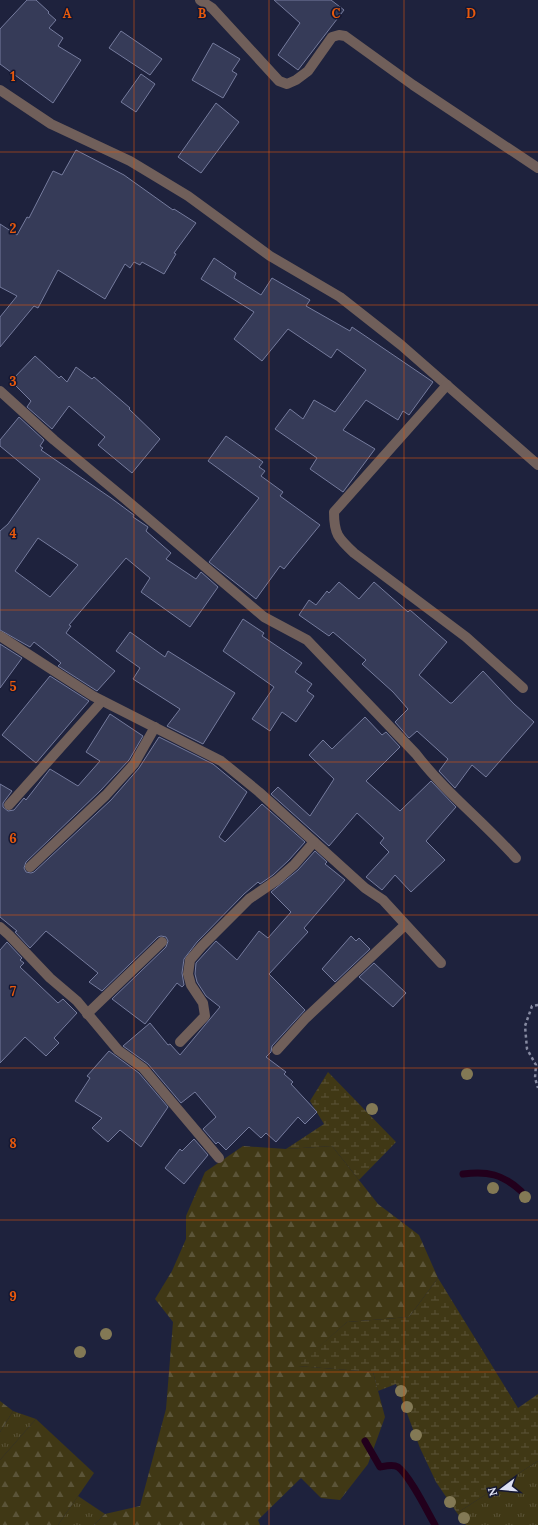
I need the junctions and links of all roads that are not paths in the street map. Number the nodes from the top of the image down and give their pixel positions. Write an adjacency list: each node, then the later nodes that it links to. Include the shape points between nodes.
1 (200, 0): 3 (street, via 212,8 279,81 287,84 296,80 308,71 332,37 345,36 412,85)
2 (0, 90): 4 (street, via 51,124 130,161 188,196 270,256 340,297)
3 (538, 168)
4 (447, 385): 6 (street); 8 (street, via 334,512 334,526 338,538 354,553 466,637)
5 (0, 391): 13 (street, via 54,440 264,617 307,640 416,754 428,770 500,839)
6 (538, 465)
7 (0, 636): 9 (street)
8 (523, 688)
9 (102, 701): 10 (street); 11 (street)
10 (155, 727): 12 (street, via 221,762 259,792); 14 (street, via 134,764 111,790)
11 (9, 805)
12 (314, 842): 15 (street, via 383,900); 20 (street, via 277,880 249,899 190,960 188,974 191,985 203,1003 205,1016)
13 (516, 858)
14 (30, 867)
15 (404, 926): 18 (street); 21 (street, via 306,1018)
16 (0, 928): 19 (street)
17 (162, 942): 19 (street)
18 (441, 963)
19 (88, 1014): 22 (street, via 118,1050 146,1072)
20 (180, 1042)
21 (277, 1050)
22 (219, 1158)

